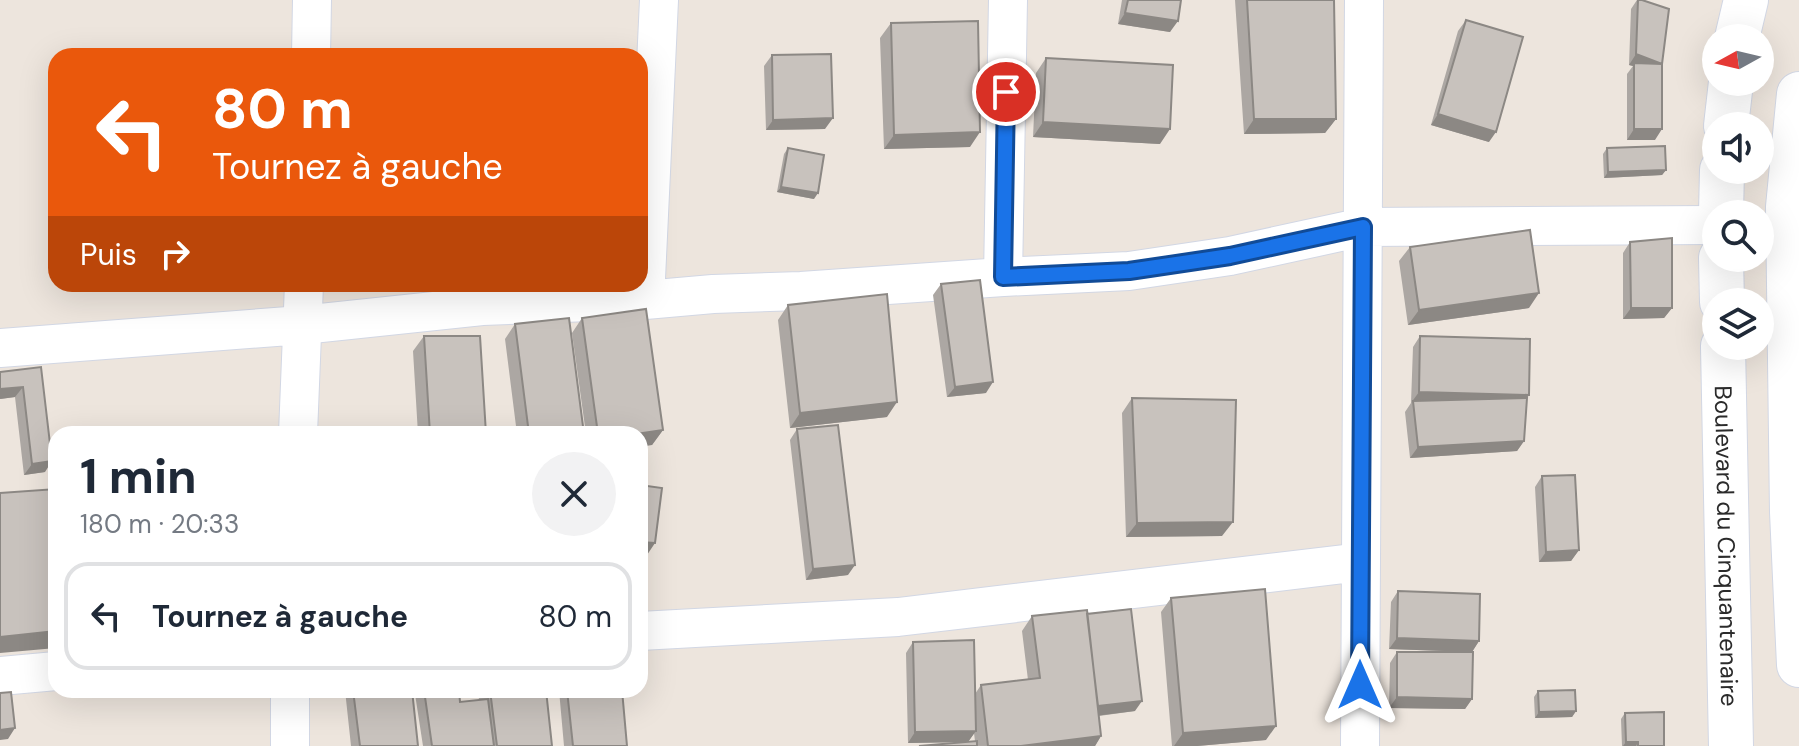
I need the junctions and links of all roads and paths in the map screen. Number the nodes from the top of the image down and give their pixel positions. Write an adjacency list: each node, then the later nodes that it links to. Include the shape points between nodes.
1 (312, 0): 7 (street)
2 (659, 0): 12 (street)
3 (1008, 0): 13 (street)
4 (1364, 0): 11 (street)
5 (1746, 0): 6 (main road)
6 (1740, 24)
7 (311, 48)
8 (1799, 94): 9 (main road)
9 (1794, 207): 23 (main road, via 1792,512)
10 (1702, 225): 11 (street)
11 (1363, 227): 13 (street, via 1129,271); 21 (street)
12 (648, 236)
13 (1003, 277): 16 (street)
14 (304, 292): 17 (street)
15 (645, 292): 16 (street)
16 (645, 300): 17 (street, via 482,306)
17 (302, 325): 18 (street); 20 (street)
18 (0, 348)
19 (1723, 360): 29 (main road, Boulevard du Cinquantenaire)
20 (298, 426)
21 (1361, 562): 22 (street, via 898,617); 28 (street)
22 (648, 631)
23 (1799, 665)
24 (48, 672): 25 (street)
25 (0, 676)
26 (290, 698): 27 (street)
27 (290, 746)
28 (1360, 746)
29 (1731, 746)

